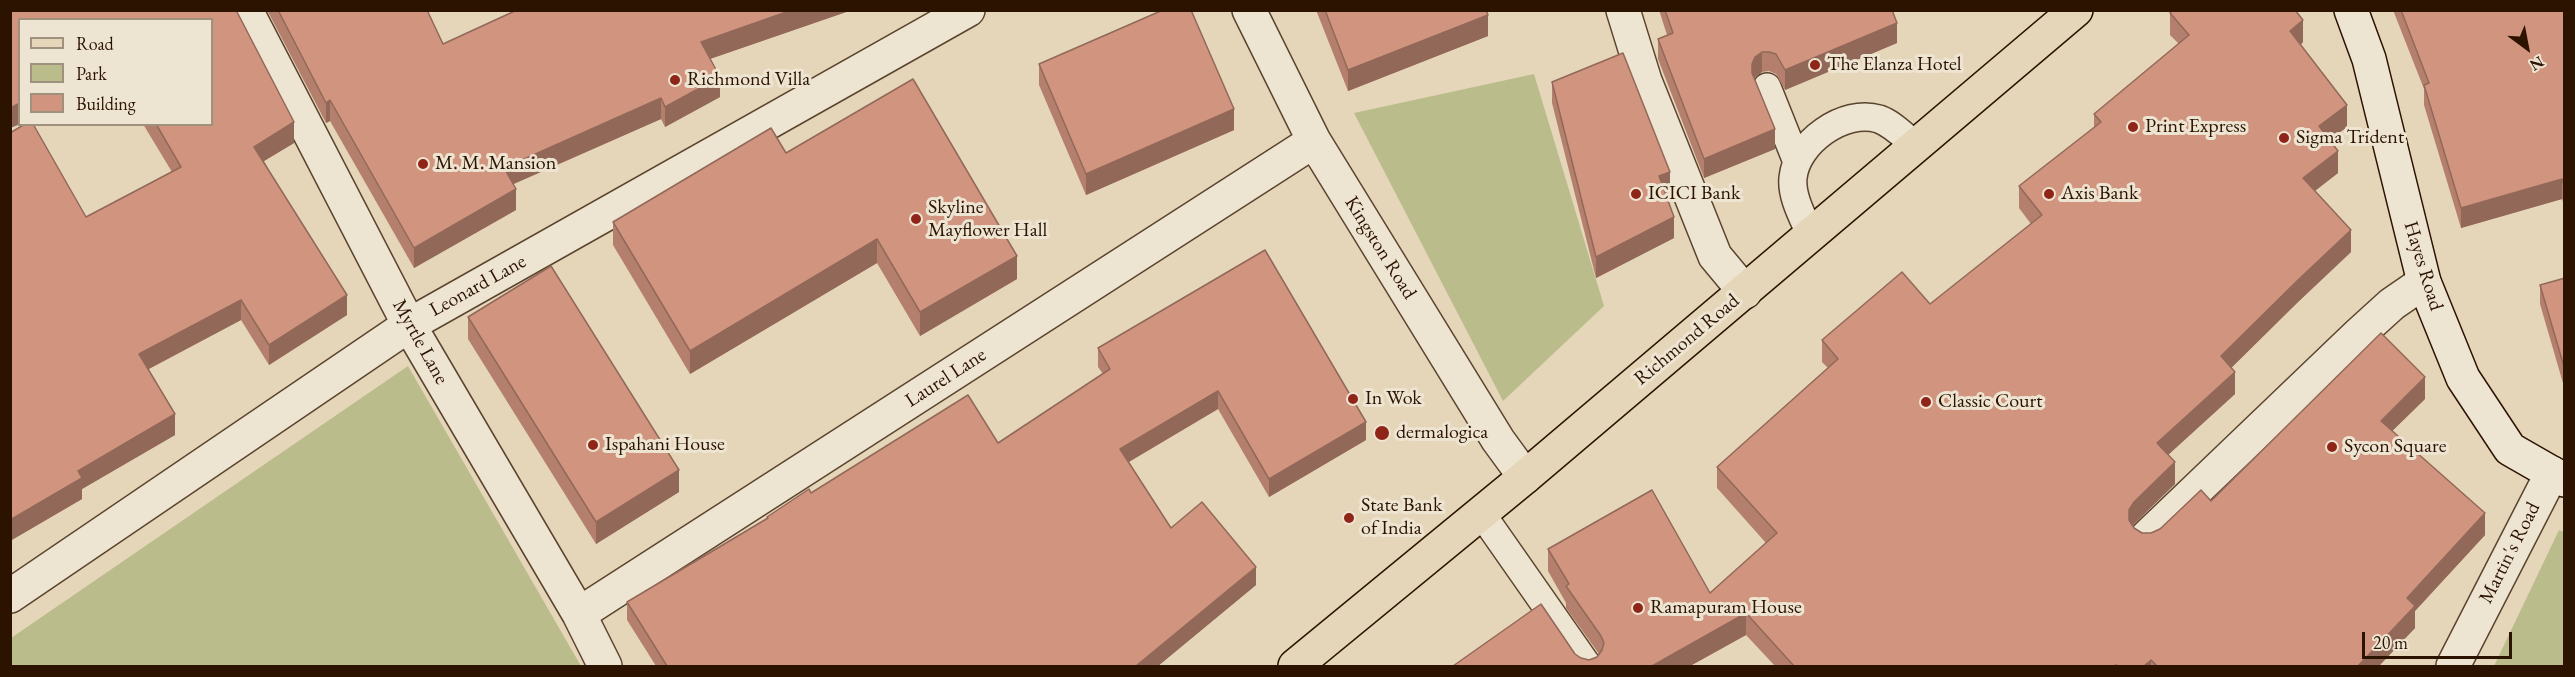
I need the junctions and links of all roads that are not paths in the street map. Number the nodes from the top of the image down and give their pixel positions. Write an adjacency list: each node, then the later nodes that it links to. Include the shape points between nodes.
1 (246, 10): 14 (street, Myrtle Lane)
2 (968, 10): 14 (street, Leonard Lane)
3 (1249, 10): 8 (street, Kingston Road)
4 (1623, 10): 13 (street, via 1645,81 1715,256)
5 (2076, 10): 9 (main road, Richmond Road)
6 (2351, 10): 12 (street, Hayes Road, via 2368,59)
7 (1767, 87): 10 (lane)
8 (1314, 141): 16 (street, Kingston Road, via 1498,440); 20 (street, Laurel Lane)
9 (1916, 146): 10 (lane, via 1888,123 1861,116 1827,130); 11 (main road, Richmond Road)
10 (1797, 162): 11 (lane, via 1793,190)
11 (1810, 236): 13 (main road, Richmond Road)
12 (2424, 282): 15 (street, Hayes Road, via 2463,378 2510,449); 18 (street, via 2359,334)
13 (1745, 292): 16 (main road, Richmond Road)
14 (409, 324): 19 (street, Leonard Lane); 20 (street, Myrtle Lane)
15 (2558, 476): 24 (street, Martin's Road)
16 (1525, 477): 17 (main road, Richmond Road)
17 (1481, 513): 22 (main road, Richmond Road); 23 (lane)
18 (2147, 537)
19 (10, 596)
20 (579, 614): 21 (street, Myrtle Lane)
21 (605, 666)
22 (1295, 666)
23 (1588, 666)
24 (2453, 666)

